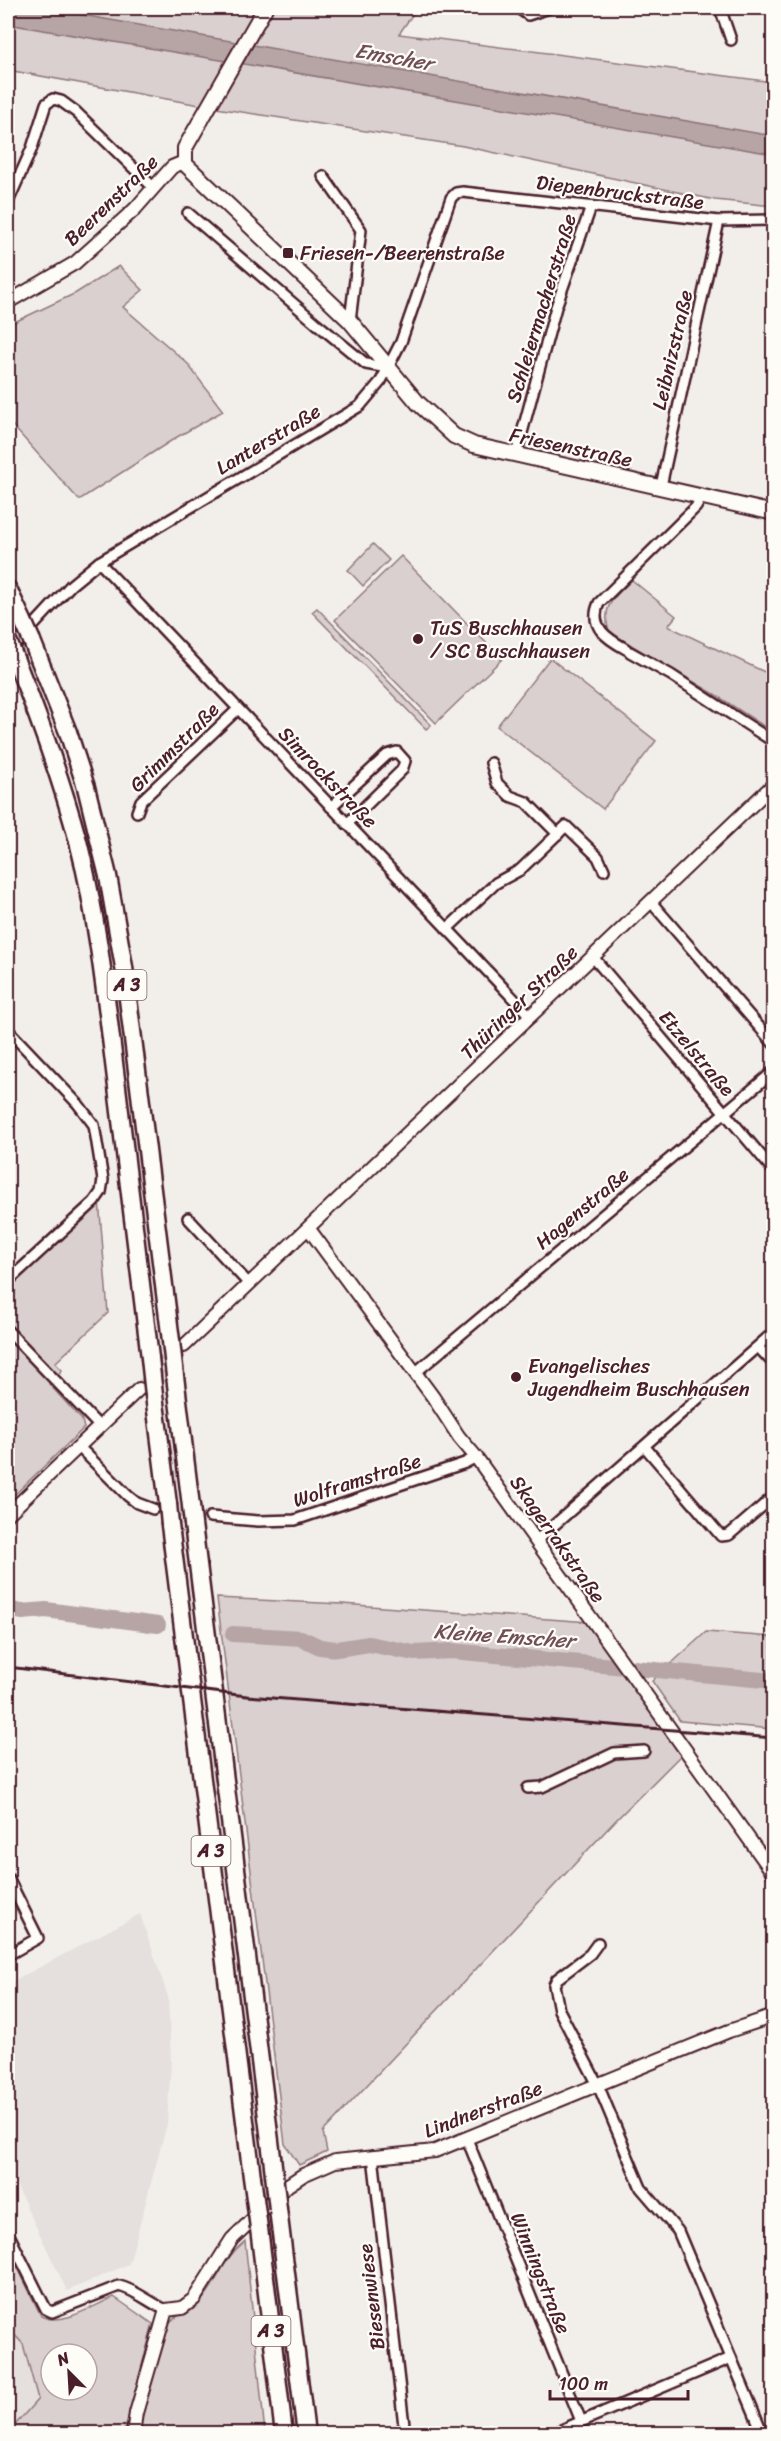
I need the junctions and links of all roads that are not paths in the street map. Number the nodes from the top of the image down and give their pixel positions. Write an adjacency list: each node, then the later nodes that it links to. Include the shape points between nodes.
1 (265, 8): 6 (main road, Beerenstraße, via 185,148)
2 (518, 8): 3 (street, via 528,15)
3 (549, 8)
4 (720, 8): 5 (street)
5 (732, 40)
6 (184, 162): 8 (street, Beerenstraße, via 172,167); 16 (main road, Friesenstraße)
7 (323, 176): 16 (street, via 362,230)
8 (154, 188): 10 (street, via 76,112 61,101 50,100); 15 (street, Beerenstraße, via 75,263)
9 (463, 192): 11 (street, Diepenbruckstraße); 17 (street, Lanterstraße, via 451,198 401,342)
10 (8, 202)
11 (591, 207): 14 (street, Diepenbruckstraße); 18 (street, Schleiermacherstraße, via 553,315)
12 (188, 213): 17 (street, via 366,364)
13 (774, 220): 14 (street, Diepenbruckstraße)
14 (719, 221): 19 (street, Leibnizstraße)
15 (8, 302)
16 (350, 321): 17 (main road, Friesenstraße)
17 (388, 368): 18 (main road, Friesenstraße, via 454,436); 22 (street, Lanterstraße, via 360,406)
18 (516, 455): 19 (main road, Friesenstraße)
19 (661, 486): 20 (main road, Friesenstraße)
20 (702, 496): 21 (main road, Friesenstraße); 27 (street, via 696,507 599,603 599,629 605,637)
21 (774, 513)
22 (99, 562): 25 (street, Lanterstraße, via 71,585); 26 (street, Simrockstraße)
23 (8, 589): 50 (highway, A 3, bridge, via 68,732 108,876)
24 (8, 641): 25 (highway, A 3, bridge)
25 (12, 658): 54 (highway, A 3, bridge, via 45,733 78,843 92,906 150,1358)
26 (238, 710): 30 (street, Simrockstraße); 31 (street, Grimmstraße, via 141,801)
27 (774, 742)
28 (491, 763): 33 (street, via 497,783 510,796 526,802)
29 (774, 784): 35 (street, Thüringer Straße)
30 (331, 807): 32 (street, Simrockstraße); 32 (street, via 387,755 397,752 402,757 402,770)
31 (137, 812)
32 (347, 824): 36 (street, Simrockstraße)
33 (558, 834): 34 (street, via 566,826 598,857); 36 (street, via 520,870 496,883)
34 (604, 870)
35 (651, 902): 37 (street, Thüringer Straße); 40 (street)
36 (447, 929): 38 (street, Simrockstraße)
37 (593, 957): 38 (street, Thüringer Straße); 42 (street, Etzelstraße)
38 (531, 1017): 45 (street, Thüringer Straße)
39 (8, 1030): 46 (street, via 93,1125 104,1180 93,1202)
40 (774, 1044)
41 (774, 1071): 42 (street, Hagenstraße)
42 (723, 1113): 43 (street, Etzelstraße); 53 (street, Hagenstraße)
43 (774, 1171)
44 (188, 1218): 47 (street)
45 (309, 1228): 47 (street, Thüringer Straße); 53 (street, Skagerrakstraße)
46 (8, 1281)
47 (249, 1284): 50 (street, Thüringer Straße)
48 (8, 1331): 55 (street)
49 (774, 1332): 51 (street)
50 (177, 1343): 80 (highway, A 3, bridge, via 175,1376)
51 (758, 1347): 52 (street); 57 (street)
52 (774, 1364)
53 (415, 1373): 58 (street, Skagerrakstraße)
54 (147, 1392): 55 (street); 60 (highway, A 3)
55 (100, 1427): 56 (street)
56 (79, 1447): 60 (street, via 137,1503); 61 (street)
57 (645, 1448): 59 (street, via 721,1536 729,1535); 63 (street)
58 (476, 1457): 62 (street, Wolframstraße, via 296,1520); 63 (street, Skagerrakstraße)
59 (774, 1496)
60 (160, 1506): 79 (highway, A 3, bridge, via 170,1525)
61 (8, 1514)
62 (210, 1517)
63 (536, 1541): 66 (street, Skagerrakstraße)
64 (644, 1750): 65 (street, via 614,1753 542,1787)
65 (528, 1788)
66 (774, 1874)
67 (8, 1878): 69 (street, via 38,1938)
68 (598, 1943): 71 (street, via 554,1984 559,2010)
69 (8, 1955)
70 (774, 2016): 71 (street, Lindnerstraße)
71 (598, 2085): 72 (street, Lindnerstraße); 76 (street, via 641,2188 678,2231)
72 (467, 2139): 73 (street, Lindnerstraße, via 428,2152); 77 (street, Winningstraße)
73 (373, 2156): 75 (street, Lindnerstraße, via 335,2161 295,2179 232,2239 194,2299 182,2308); 81 (street, Biesenwiese)
74 (8, 2233): 75 (street, via 46,2309 52,2312 118,2286)
75 (166, 2310): 78 (street)
76 (731, 2358): 77 (street); 83 (street)
77 (581, 2421): 82 (street)
78 (132, 2433)
79 (284, 2433)
80 (306, 2433)
81 (405, 2433)
82 (552, 2433)
83 (763, 2433)

